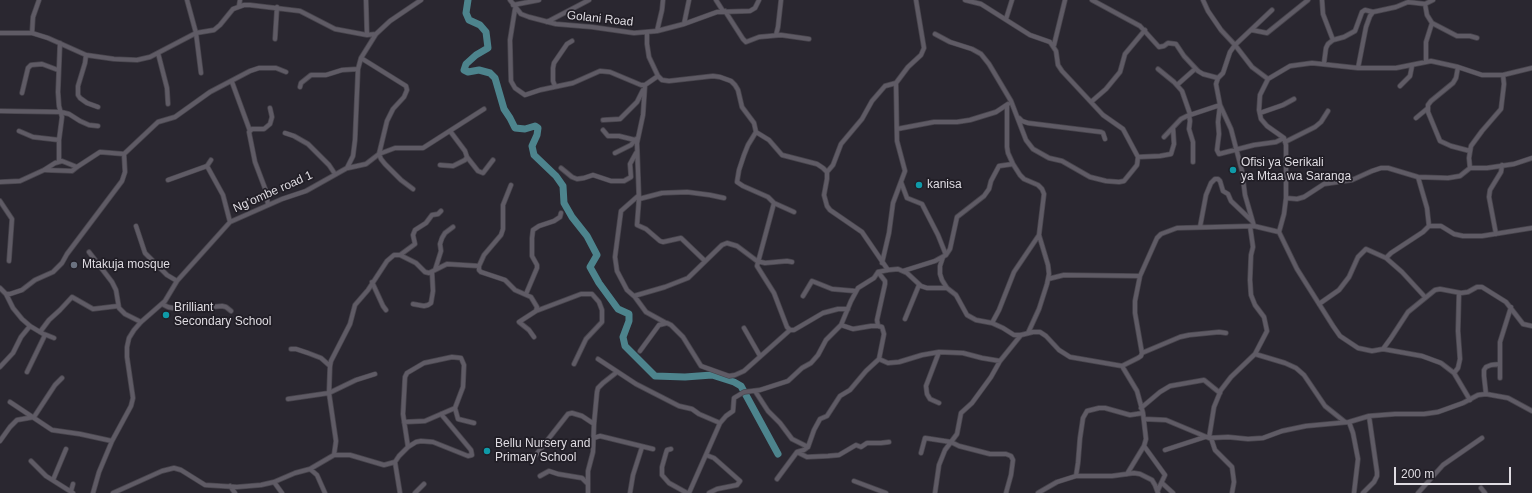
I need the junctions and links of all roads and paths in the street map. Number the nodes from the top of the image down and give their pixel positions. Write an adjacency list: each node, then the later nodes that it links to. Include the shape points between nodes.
1 (39, 0): 40 (street, via 33,17)
2 (187, 0): 41 (street)
3 (240, 0): 25 (street)
4 (366, 0): 44 (street)
5 (421, 0): 42 (street)
6 (510, 0): 27 (street)
7 (539, 0): 27 (street)
8 (589, 0): 32 (street)
9 (689, 0): 34 (street)
10 (716, 0): 29 (street)
11 (759, 0): 29 (street, Golani Road, via 750,11)
12 (781, 0): 45 (street)
13 (916, 0): 74 (street, via 923,52)
14 (965, 0): 31 (street, via 981,4)
15 (1012, 0): 31 (street)
16 (1064, 0): 52 (street)
17 (1092, 0): 35 (street)
18 (1203, 0): 53 (street, via 1221,30)
19 (1308, 0): 36 (street, via 1267,33)
20 (1322, 0): 49 (street, via 1323,14)
21 (1433, 0): 24 (street)
22 (662, 1): 37 (street)
23 (1403, 2): 24 (street); 30 (street, via 1390,9)
24 (1425, 4): 33 (street)
25 (239, 6): 26 (street); 41 (street, via 214,30)
26 (277, 7): 44 (street, via 300,11 335,29); 47 (street)
27 (514, 7): 32 (street, Golani Road, via 521,14); 75 (street, via 510,40 511,81 515,88 525,95)
28 (1272, 10): 36 (street)
29 (724, 11): 34 (street, Golani Road); 45 (street, via 746,42)
30 (1373, 12): 49 (street, via 1362,12 1355,31); 62 (street, via 1368,22)
31 (1006, 19): 52 (street, via 1030,35)
32 (547, 22): 38 (street, Golani Road, via 634,33)
33 (1432, 23): 46 (street, via 1452,34); 57 (street, via 1426,42)
34 (684, 24): 37 (street, Golani Road)
35 (1145, 30): 65 (street, via 1159,47 1168,43 1176,44); 83 (street, via 1125,54 1120,72)
36 (1252, 30): 53 (street)
37 (657, 31): 38 (street, Golani Road)
38 (646, 32): 70 (street, via 649,57)
39 (0, 33): 40 (street)
40 (32, 33): 51 (street)
41 (196, 33): 54 (street); 68 (street)
42 (376, 34): 44 (street); 56 (street)
43 (935, 34): 82 (street, via 981,54 1002,83)
44 (368, 35)
45 (776, 35): 48 (street)
46 (1477, 38)
47 (275, 39)
48 (809, 39)
49 (1333, 40): 58 (street, via 1326,48)
50 (572, 41): 75 (street, via 568,42 554,63)
51 (60, 43): 55 (street); 66 (street)
52 (1054, 45): 83 (street, via 1058,65)
53 (1235, 45): 71 (street, via 1223,73); 72 (street, via 1252,67)
54 (158, 53): 55 (street, via 137,60); 84 (street, via 167,88)
55 (86, 55): 87 (street, via 77,91 86,103)
56 (361, 58): 64 (street); 118 (street, via 406,86 407,90 387,121)
57 (1426, 61): 59 (street); 60 (street)
58 (1324, 63): 62 (street); 72 (street, via 1290,66)
59 (1412, 66): 62 (street); 78 (street, via 1410,76)
60 (1458, 67): 69 (street, via 1476,74); 89 (street, via 1453,83 1431,101)
61 (1158, 68): 77 (street)
62 (1358, 68)
63 (1532, 68): 69 (street)
64 (358, 69): 79 (street, via 310,75 301,82); 131 (street, via 355,140 353,156)
65 (1196, 69): 71 (street); 77 (street)
66 (58, 70): 80 (street, via 42,64 31,66 28,68); 93 (street)
67 (286, 72): 73 (street, via 276,68 259,68)
68 (201, 73)
69 (1503, 75): 114 (street, via 1501,109 1476,138)
70 (658, 76): 76 (street); 106 (street, via 666,82 713,76 731,81 738,90 742,107 754,123)
71 (1218, 78): 86 (street, via 1216,89)
72 (1268, 79): 94 (street, via 1260,95)
73 (232, 82): 104 (street); 117 (street, via 210,92 175,116 158,122)
74 (896, 83): 101 (street); 135 (street, via 885,86 875,97 862,119 841,144 834,165)
75 (555, 86): 76 (street, via 573,83 600,71 606,71)
76 (644, 86): 98 (street, via 637,102 620,118); 109 (street, via 643,115)
77 (1177, 86): 95 (street, via 1184,95)
78 (1400, 86)
79 (300, 87)
80 (22, 93)
81 (1294, 99): 94 (street)
82 (1011, 101): 85 (street); 96 (street)
83 (1091, 102): 120 (street, via 1103,115 1123,129)
84 (168, 104)
85 (1007, 105): 101 (street, via 996,112 970,120 934,122); 126 (street, via 1007,147)
86 (1220, 105): 95 (street); 113 (street, via 1231,128); 113 (street, via 1217,153)
87 (98, 107)
88 (270, 108): 104 (street, via 270,124 264,129 253,128)
89 (1428, 108): 97 (street); 114 (street, via 1440,141)
90 (484, 109): 105 (street, Ng’ombe road 1)
91 (0, 111): 93 (street)
92 (1328, 111): 112 (street, via 1315,128)
93 (61, 112): 99 (street, via 89,125); 111 (street)
94 (1260, 113): 112 (street, via 1263,123)
95 (1190, 114): 100 (street); 125 (street)
96 (1017, 116): 110 (street, via 1028,124 1101,132); 120 (street, via 1026,140 1033,149 1062,161 1090,177 1113,182 1124,181 1137,165)
97 (1416, 118)
98 (603, 120)
99 (98, 126)
100 (1172, 128): 108 (street); 120 (street, via 1174,144 1171,154)
101 (896, 129): 140 (street, via 905,171)
102 (603, 130): 109 (street, via 608,136)
103 (20, 131): 111 (street, via 33,137)
104 (250, 131): 148 (street, via 255,162 266,190)
105 (450, 131): 118 (street, Ng’ombe road 1, via 423,148 395,148); 119 (street)
106 (756, 132): 135 (street, via 769,140 782,155 818,164); 147 (street, via 744,155 737,182 768,196)
107 (285, 133): 136 (street, via 308,144)
108 (1164, 136)
109 (636, 138): 115 (street); 116 (street, via 631,144)
110 (1105, 139)
111 (59, 140): 124 (street)
112 (1285, 140): 113 (street); 145 (street)
113 (1236, 149): 153 (street)
114 (1470, 151): 133 (street)
115 (637, 152): 132 (street, via 630,164 631,177 624,181 611,181 594,175 577,179); 143 (street)
116 (614, 153)
117 (124, 154): 129 (street, via 100,152); 185 (street, via 125,172 122,181 62,263 53,272 35,280 22,290)
118 (380, 154): 131 (street, Ng’ombe road 1, via 366,164); 142 (street, via 385,164)
119 (467, 156): 123 (street, via 478,171 483,173); 127 (street, via 454,166)
120 (1138, 157)
121 (1532, 158): 128 (street)
122 (211, 160): 130 (street)
123 (493, 160)
124 (59, 162): 129 (street); 134 (street)
125 (1193, 162)
126 (1013, 164): 161 (street, via 1024,179 1042,189 1044,200); 164 (street, via 999,166 984,196 957,217 950,249)
127 (440, 165)
128 (1502, 165): 133 (street); 160 (street, via 1488,197)
129 (77, 166): 134 (street, via 72,171)
130 (207, 166): 138 (street); 152 (street, via 223,195)
131 (347, 168): 136 (street, Ng’ombe road 1)
132 (561, 168)
133 (1470, 168): 137 (street, via 1455,177)
134 (44, 170): 139 (street, via 20,181)
135 (827, 172): 170 (street, via 824,195 827,206 862,232)
136 (335, 174): 148 (street, Ng’ombe road 1, via 306,191)
137 (1418, 177): 145 (street, via 1381,168 1352,180 1324,184 1304,197); 155 (street)
138 (168, 180)
139 (0, 182)
140 (901, 182): 164 (street, via 907,198 922,204 938,235); 170 (street, via 893,203)
141 (511, 185): 171 (street, via 503,205 501,234 487,250)
142 (413, 189)
143 (638, 198): 144 (street, via 662,193 687,192); 167 (street, via 637,225 663,242 681,238); 187 (street, via 621,211 616,257 617,271 627,290)
144 (724, 198)
145 (1286, 198): 159 (street)
146 (0, 201): 166 (street, via 12,219)
147 (774, 203): 150 (street); 168 (street)
148 (268, 205): 152 (street, Ng’ombe road 1)
149 (441, 210): 163 (street, via 415,230 412,235 415,244)
150 (794, 212)
151 (561, 213): 186 (street, via 554,221 533,230 532,256 537,268)
152 (230, 222): 178 (street, Ng’ombe road 1)
153 (1252, 225): 157 (street); 157 (street, via 1242,210 1223,191 1220,181 1215,179 1206,195); 159 (street); 220 (street, via 1251,295 1264,317 1267,331)
154 (136, 226): 178 (street, via 145,253)
155 (1429, 226): 160 (street, via 1441,226 1463,236); 165 (street)
156 (453, 227): 173 (street, via 444,233)
157 (1200, 227): 176 (street, via 1177,228 1161,234 1149,253)
158 (1532, 228): 160 (street)
159 (1279, 232): 192 (street, via 1297,269)
160 (1496, 234)
161 (1039, 235): 177 (street, via 1048,265); 202 (street, via 1014,272)
162 (89, 252): 193 (street, via 112,282)
163 (400, 255): 173 (street, via 416,263 425,272); 179 (street, via 391,257)
164 (944, 256): 174 (street); 182 (street, via 940,274)
165 (1386, 258): 189 (street); 192 (street, via 1366,249 1358,257 1349,277 1339,290)
166 (9, 261)
167 (705, 261): 168 (street, via 727,243 737,246); 187 (street, via 688,278)
168 (757, 261): 169 (street); 208 (street, via 757,266 774,293)
169 (792, 262)
170 (882, 263): 172 (street)
171 (479, 266): 173 (street, via 447,264); 186 (street, via 481,272 505,280 515,290)
172 (888, 270): 174 (street); 175 (street)
173 (434, 271): 191 (street, via 430,302 424,306)
174 (903, 271): 180 (street)
175 (878, 272): 183 (street, via 874,278); 205 (street, via 885,284)
176 (1140, 276): 177 (street, via 1064,274); 219 (street, via 1135,313)
177 (1048, 279): 210 (street)
178 (177, 281): 190 (street, Ng’ombe road 1)
179 (372, 282): 196 (street); 227 (street, via 355,305 350,324 333,355)
180 (919, 285): 182 (street, via 928,288); 199 (street)
181 (0, 288): 185 (street)
182 (947, 288): 202 (street, via 956,295 968,315 976,320)
183 (855, 291): 188 (street, via 832,289 812,281); 195 (street)
184 (1459, 293): 189 (street, via 1440,289); 194 (street, via 1482,287); 232 (street, via 1460,359)
185 (6, 294): 204 (street, via 13,308)
186 (526, 294): 198 (street, via 535,302)
187 (634, 296): 201 (street, via 646,312)
188 (803, 296)
189 (1425, 297): 216 (street, via 1408,312)
190 (162, 304): 197 (street, via 182,310 222,306); 200 (street, Ng’ombe road 1)
191 (413, 304)
192 (1319, 304): 216 (street, via 1340,336 1350,344 1366,351)
193 (118, 306): 200 (street); 209 (street, via 93,309 72,297 49,320)
194 (1511, 307): 206 (street, via 1519,321); 226 (street, via 1500,342)
195 (848, 309): 203 (street); 208 (street, via 823,313)
196 (386, 310)
197 (231, 311)
198 (536, 311): 213 (street, via 520,322); 225 (street, via 581,294 592,294 598,302 602,310 602,322 586,339)
199 (905, 319)
200 (141, 322): 261 (street, Ng’ombe road 1, via 129,338 127,347 133,398)
201 (667, 323): 217 (street, via 659,325); 221 (street, via 683,338 699,363 729,376 744,371)
202 (992, 323): 212 (street, via 1014,335)
203 (841, 325): 205 (street, via 853,329); 236 (street, via 826,340 811,363 788,381)
204 (30, 326): 209 (street); 229 (street, via 13,353)
205 (878, 326): 223 (street, via 882,327 884,334)
206 (1532, 326)
207 (744, 328): 221 (street)
208 (790, 330): 221 (street)
209 (42, 333): 214 (street); 230 (street)
210 (1028, 333): 212 (street); 228 (street, via 1040,332 1070,357)
211 (1226, 333): 219 (street, via 1184,336)
212 (1021, 335): 224 (street)
213 (534, 336)
214 (54, 338)
215 (291, 349): 227 (street, via 321,358)
216 (1383, 349): 232 (street, via 1430,358)
217 (640, 351)
218 (939, 352): 223 (street, via 899,362 888,363); 224 (street, via 963,353); 243 (street, via 926,386 930,399)
219 (1142, 353): 228 (street, via 1138,358)
220 (1256, 354): 238 (street, via 1231,378); 253 (street, via 1296,368 1304,375 1325,406)
221 (760, 356)
222 (598, 359): 231 (street)
223 (879, 359): 267 (street, via 850,390 840,396 826,416 820,419)
224 (1000, 361): 263 (street, via 972,403 961,413 957,434)
225 (574, 364)
226 (1500, 364): 235 (street); 239 (street, via 1491,365 1484,370)
227 (330, 366): 237 (street)
228 (1122, 366): 245 (street, via 1137,391)
229 (0, 367)
230 (27, 372)
231 (617, 372): 255 (street, via 679,406 692,409); 256 (street, via 598,388)
232 (1454, 373): 241 (street)
233 (375, 374): 237 (street)
234 (62, 378): 250 (street)
235 (1500, 378)
236 (755, 391): 255 (street, via 744,392 734,398 733,411); 267 (street, via 792,439)
237 (329, 393): 240 (street); 274 (street, via 336,441)
238 (1220, 393): 245 (street, via 1204,380 1170,386); 257 (street, via 1211,416)
239 (1486, 394): 241 (street); 246 (street, via 1508,398)
240 (288, 399)
241 (1470, 400): 249 (street, via 1431,414)
242 (10, 402): 250 (street)
243 (939, 403)
244 (455, 408): 247 (street); 252 (street, via 463,387 464,365 461,358 452,357 424,364 407,373 404,381); 254 (street, via 458,419)
245 (1142, 408): 248 (street)
246 (1532, 410)
247 (441, 414): 252 (street, via 425,421); 265 (street, via 471,450 472,455 468,456 427,441 416,442)
248 (1143, 414): 251 (street); 282 (street, via 1130,415 1105,408 1087,411 1083,418 1078,446)
249 (1369, 416): 253 (street); 313 (street, via 1378,472 1374,482)
250 (34, 417): 260 (street, via 17,420); 261 (street, via 52,430)
251 (1144, 419): 257 (street, via 1166,420); 264 (street)
252 (404, 422): 265 (street)
253 (1347, 422): 257 (street, via 1282,431 1268,437); 312 (street, via 1353,433 1358,459)
254 (474, 423)
255 (720, 423): 275 (street)
256 (594, 424): 258 (street); 276 (street, via 582,416 568,414)
257 (1209, 437): 271 (street); 311 (street, via 1215,450 1232,467)
258 (594, 438): 266 (street, via 600,436); 290 (street, via 588,471)
259 (1482, 438): 314 (street, via 1443,465)
260 (0, 441)
261 (112, 441): 296 (street, Ng’ombe road 1)
262 (889, 442): 272 (street, via 867,443 861,447 856,445 839,455 807,457)
263 (951, 442): 273 (street, via 926,438); 307 (street, via 940,465); 308 (street, via 990,454 1011,456 1011,475)
264 (1144, 446): 280 (street); 287 (street, via 1164,472)
265 (408, 447): 278 (street)
266 (642, 447): 269 (street); 303 (street)
267 (808, 447): 272 (street)
268 (66, 449): 284 (street)
269 (653, 449)
270 (671, 449): 304 (street, via 667,450 662,475 669,483)
271 (1164, 450)
272 (797, 452): 283 (street)
273 (921, 453)
274 (334, 455): 278 (street, via 361,457 384,465); 279 (street)
275 (706, 455): 304 (street); 305 (street, via 714,458 740,481 737,485 717,488)
276 (535, 456)
277 (31, 462): 284 (street)
278 (395, 462): 300 (street)
279 (310, 469): 286 (street); 299 (street, via 317,475)
280 (1127, 474): 282 (street); 295 (street, via 1140,474 1152,480)
281 (540, 476): 290 (street, via 549,471 582,478)
282 (1076, 476): 309 (street, via 1056,482)
283 (777, 479)
284 (53, 480): 293 (street)
285 (854, 481): 306 (street)
286 (274, 482): 291 (street); 294 (street)
287 (1162, 482): 295 (street); 310 (street)
288 (73, 484): 293 (street)
289 (424, 484): 301 (street)
290 (589, 485): 302 (street)
291 (230, 486): 297 (street, via 205,485 174,468); 298 (street)
292 (1481, 488): 315 (street)
293 (72, 492)
294 (280, 492)
295 (1158, 492)
296 (93, 493)
297 (113, 493)
298 (235, 493)
299 (324, 493)
300 (400, 493)
301 (415, 493)
302 (588, 493)
303 (630, 493)
304 (688, 493)
305 (709, 493)
306 (886, 493)
307 (935, 493)
308 (1006, 493)
309 (1038, 493)
310 (1172, 493)
311 (1232, 493)
312 (1354, 493)
313 (1363, 493)
314 (1418, 493)
315 (1486, 493)

